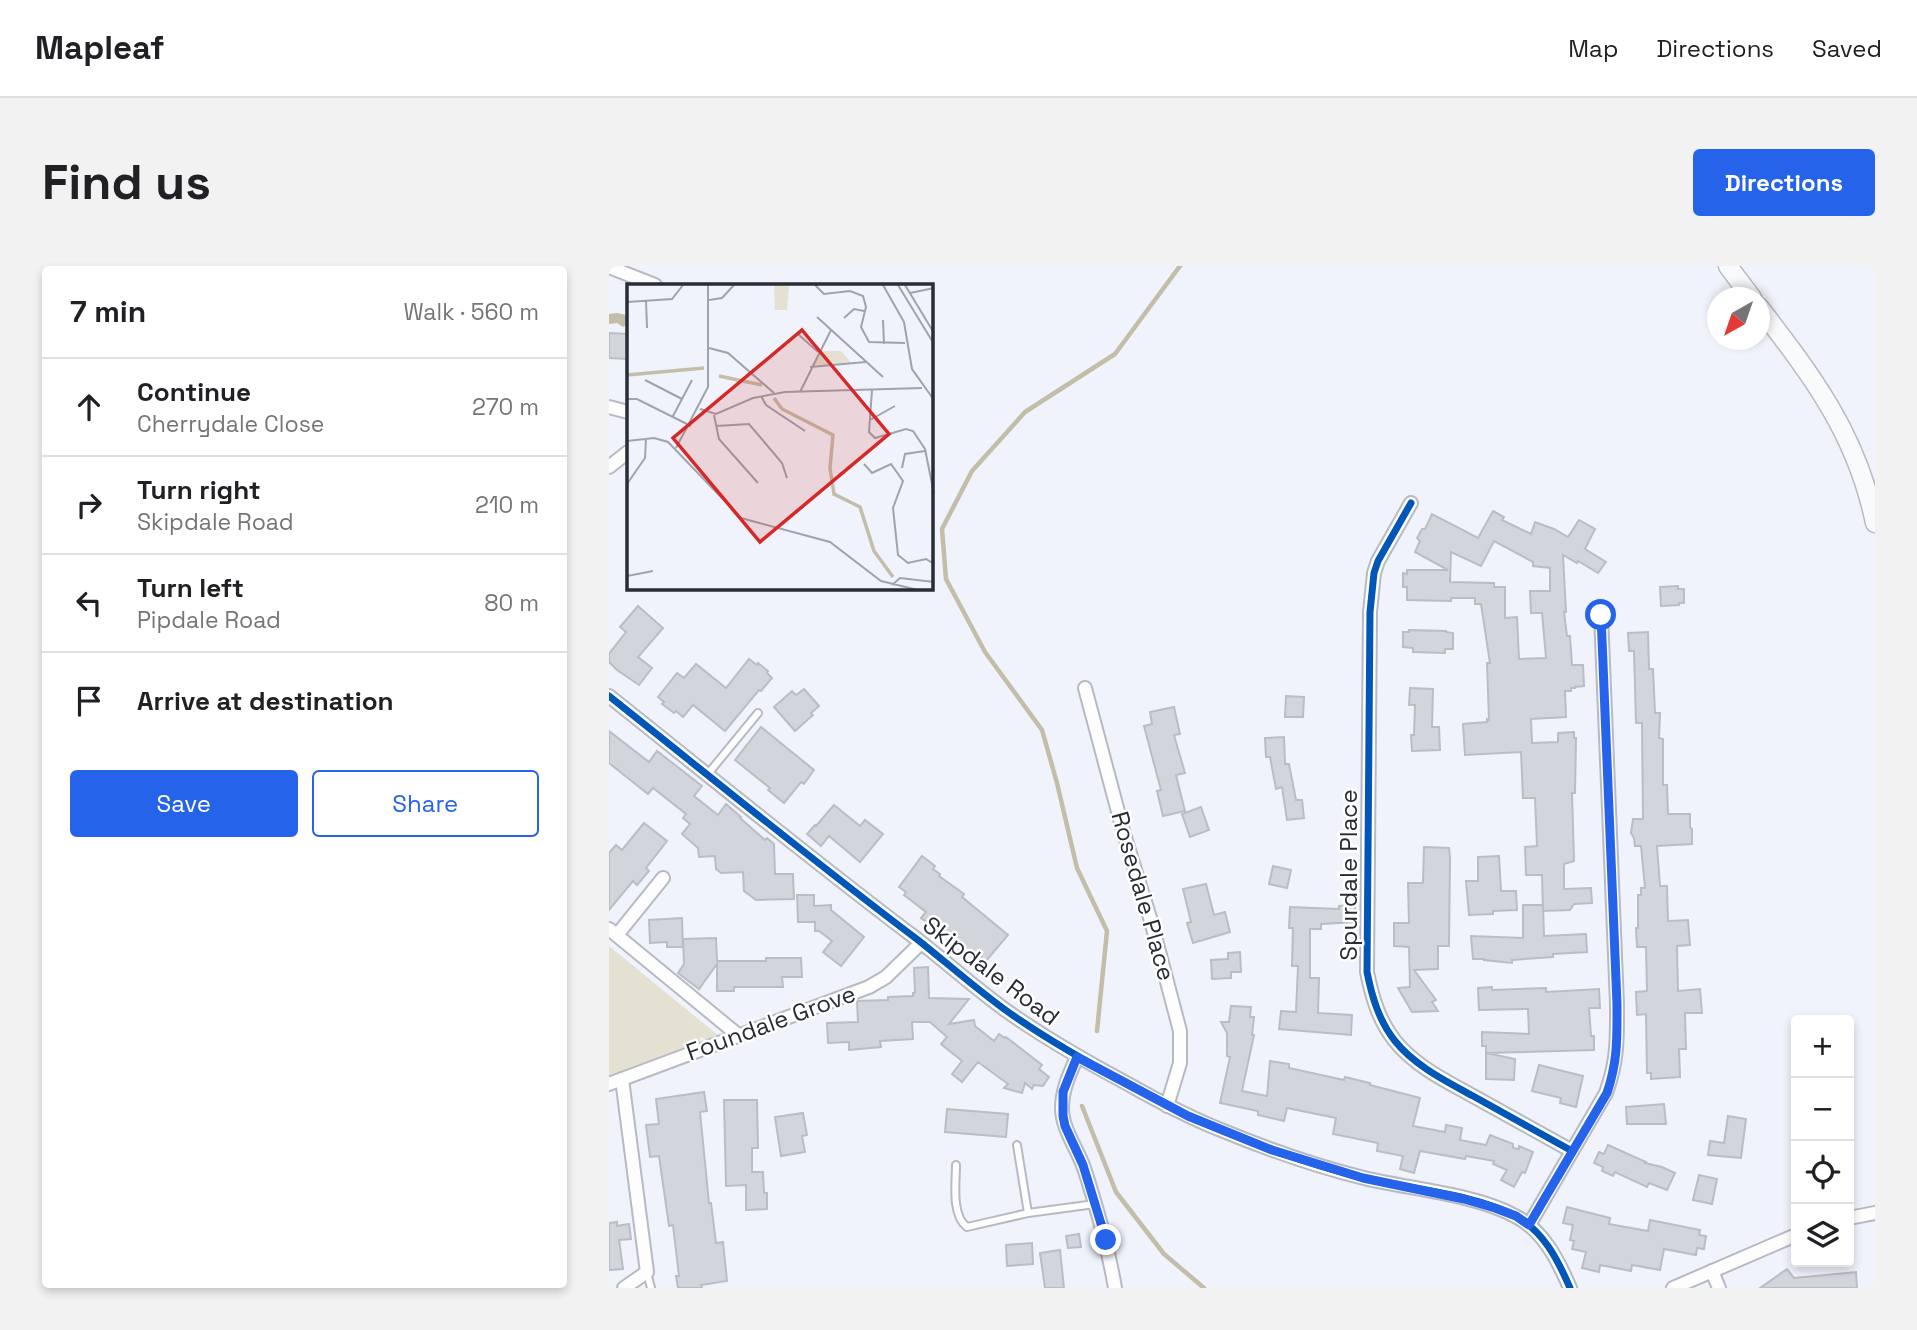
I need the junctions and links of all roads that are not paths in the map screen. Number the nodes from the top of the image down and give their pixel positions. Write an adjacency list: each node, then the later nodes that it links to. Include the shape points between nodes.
1 (1728, 266): 4 (street)
2 (609, 267): 3 (street)
3 (652, 284)
4 (1744, 287)
5 (1770, 321): 11 (street, via 1832,407 1858,462)
6 (609, 407): 7 (street)
7 (627, 412)
8 (627, 453): 9 (street)
9 (609, 467)
10 (1411, 503): 25 (street, Spurdale Place, via 1378,561 1370,612 1367,972 1372,999 1395,1041 1414,1060)
11 (1875, 523)
12 (1601, 615): 25 (street, via 1616,1055 1607,1093)
13 (1085, 688): 23 (street, Rosedale Place, via 1180,1031 1180,1063)
14 (609, 696): 16 (street, Skipdale Road)
15 (758, 713): 16 (lane)
16 (707, 775): 19 (street, Skipdale Road)
17 (663, 878): 18 (street)
18 (613, 932): 20 (street)
19 (921, 943): 20 (street, Foundale Grove, via 878,983); 21 (street, Skipdale Road, via 1007,1011)
20 (738, 1035): 22 (street, Foundale Grove)
21 (1077, 1057): 23 (street, Skipdale Road); 27 (street, via 1063,1092 1063,1116)
22 (615, 1082): 34 (street)
23 (1167, 1106): 31 (street, Skipdale Road, via 1308,1162 1485,1205)
24 (1017, 1145): 28 (lane)
25 (1572, 1151): 31 (street)
26 (956, 1164): 28 (lane, via 957,1208 964,1225)
27 (1095, 1204): 28 (lane); 37 (street)
28 (1028, 1213)
29 (1875, 1213): 30 (street)
30 (1854, 1217)
31 (1529, 1225): 38 (street, Skipdale Road, via 1553,1252)
32 (1791, 1237): 33 (street)
33 (1712, 1271): 39 (street); 40 (street)
34 (647, 1272): 35 (street); 36 (lane)
35 (624, 1288)
36 (651, 1288)
37 (1115, 1288)
38 (1570, 1288)
39 (1673, 1288)
40 (1719, 1288)

